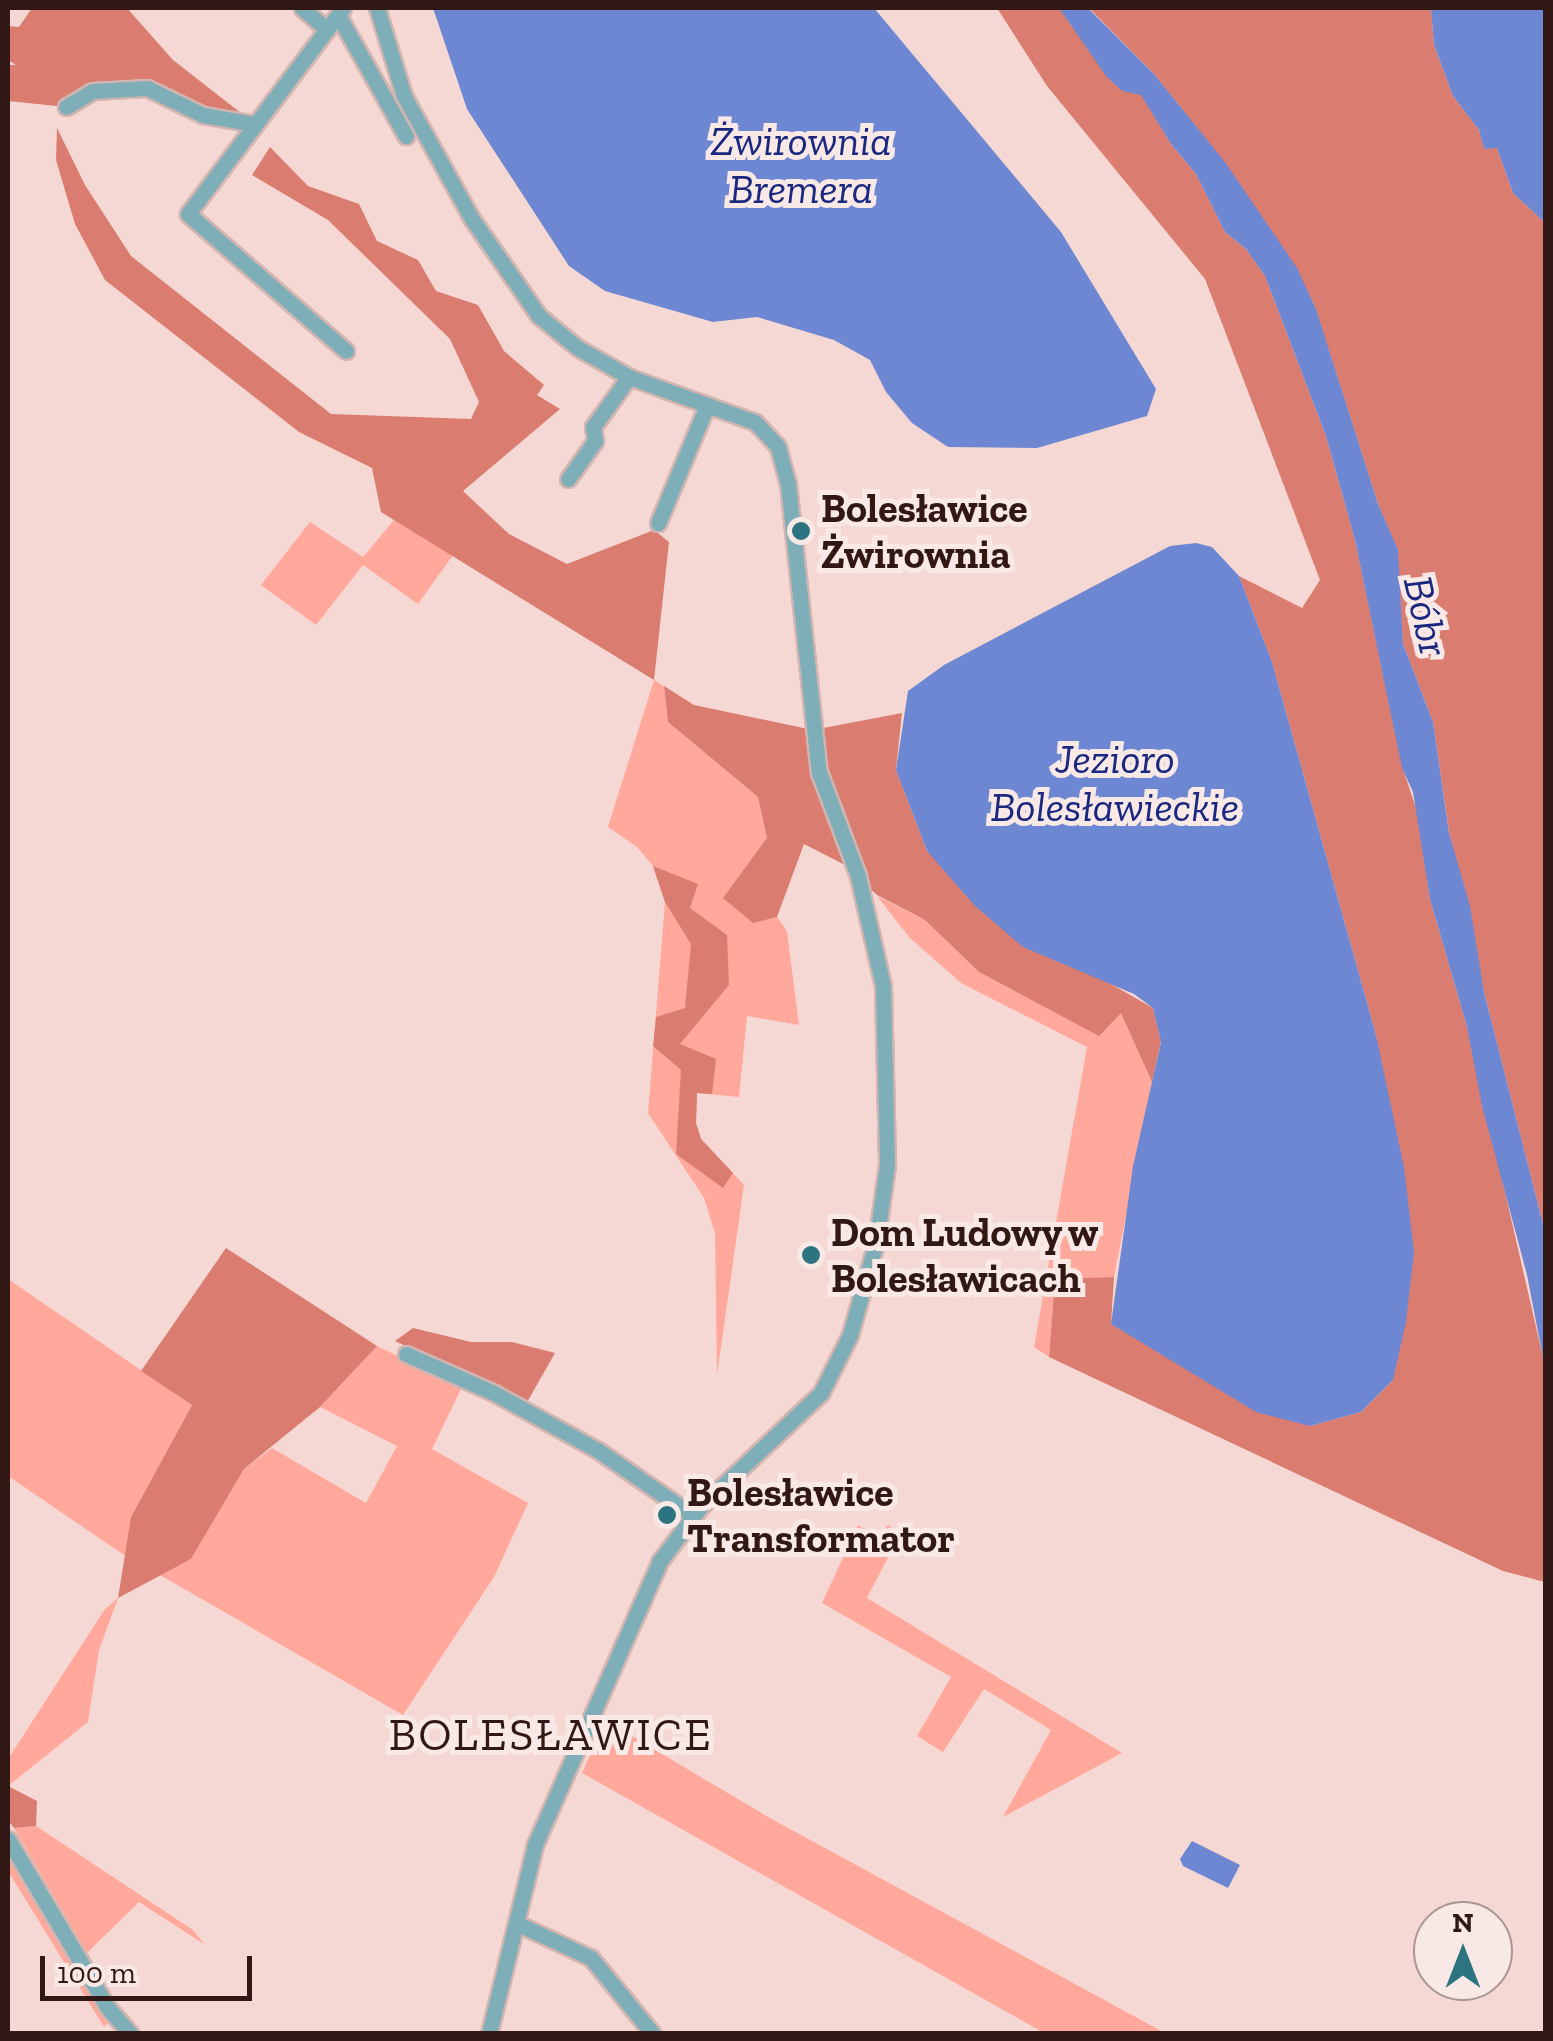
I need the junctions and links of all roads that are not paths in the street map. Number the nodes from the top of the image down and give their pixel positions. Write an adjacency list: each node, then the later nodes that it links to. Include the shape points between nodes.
1 (302, 8): 4 (street)
2 (377, 8): 9 (street, via 404,96 507,275 556,332)
3 (340, 11): 4 (street); 7 (street)
4 (327, 30): 6 (street)
5 (66, 106): 6 (street, via 93,91 147,88 203,115)
6 (255, 124): 8 (street, via 188,214)
7 (406, 136)
8 (346, 351)
9 (629, 376): 10 (street); 11 (street)
10 (707, 405): 12 (street); 14 (street, via 755,422 778,447 784,466 819,772 858,876 883,986 888,1138 876,1242 839,1362 820,1393)
11 (568, 478)
12 (658, 523)
13 (406, 1354): 14 (street, via 599,1451)
14 (692, 1515): 16 (street, via 660,1561 547,1814)
15 (8, 1839): 17 (street, via 108,2008)
16 (516, 1924): 18 (street); 19 (street, via 591,1958)
17 (131, 2034)
18 (489, 2034)
19 (653, 2034)

